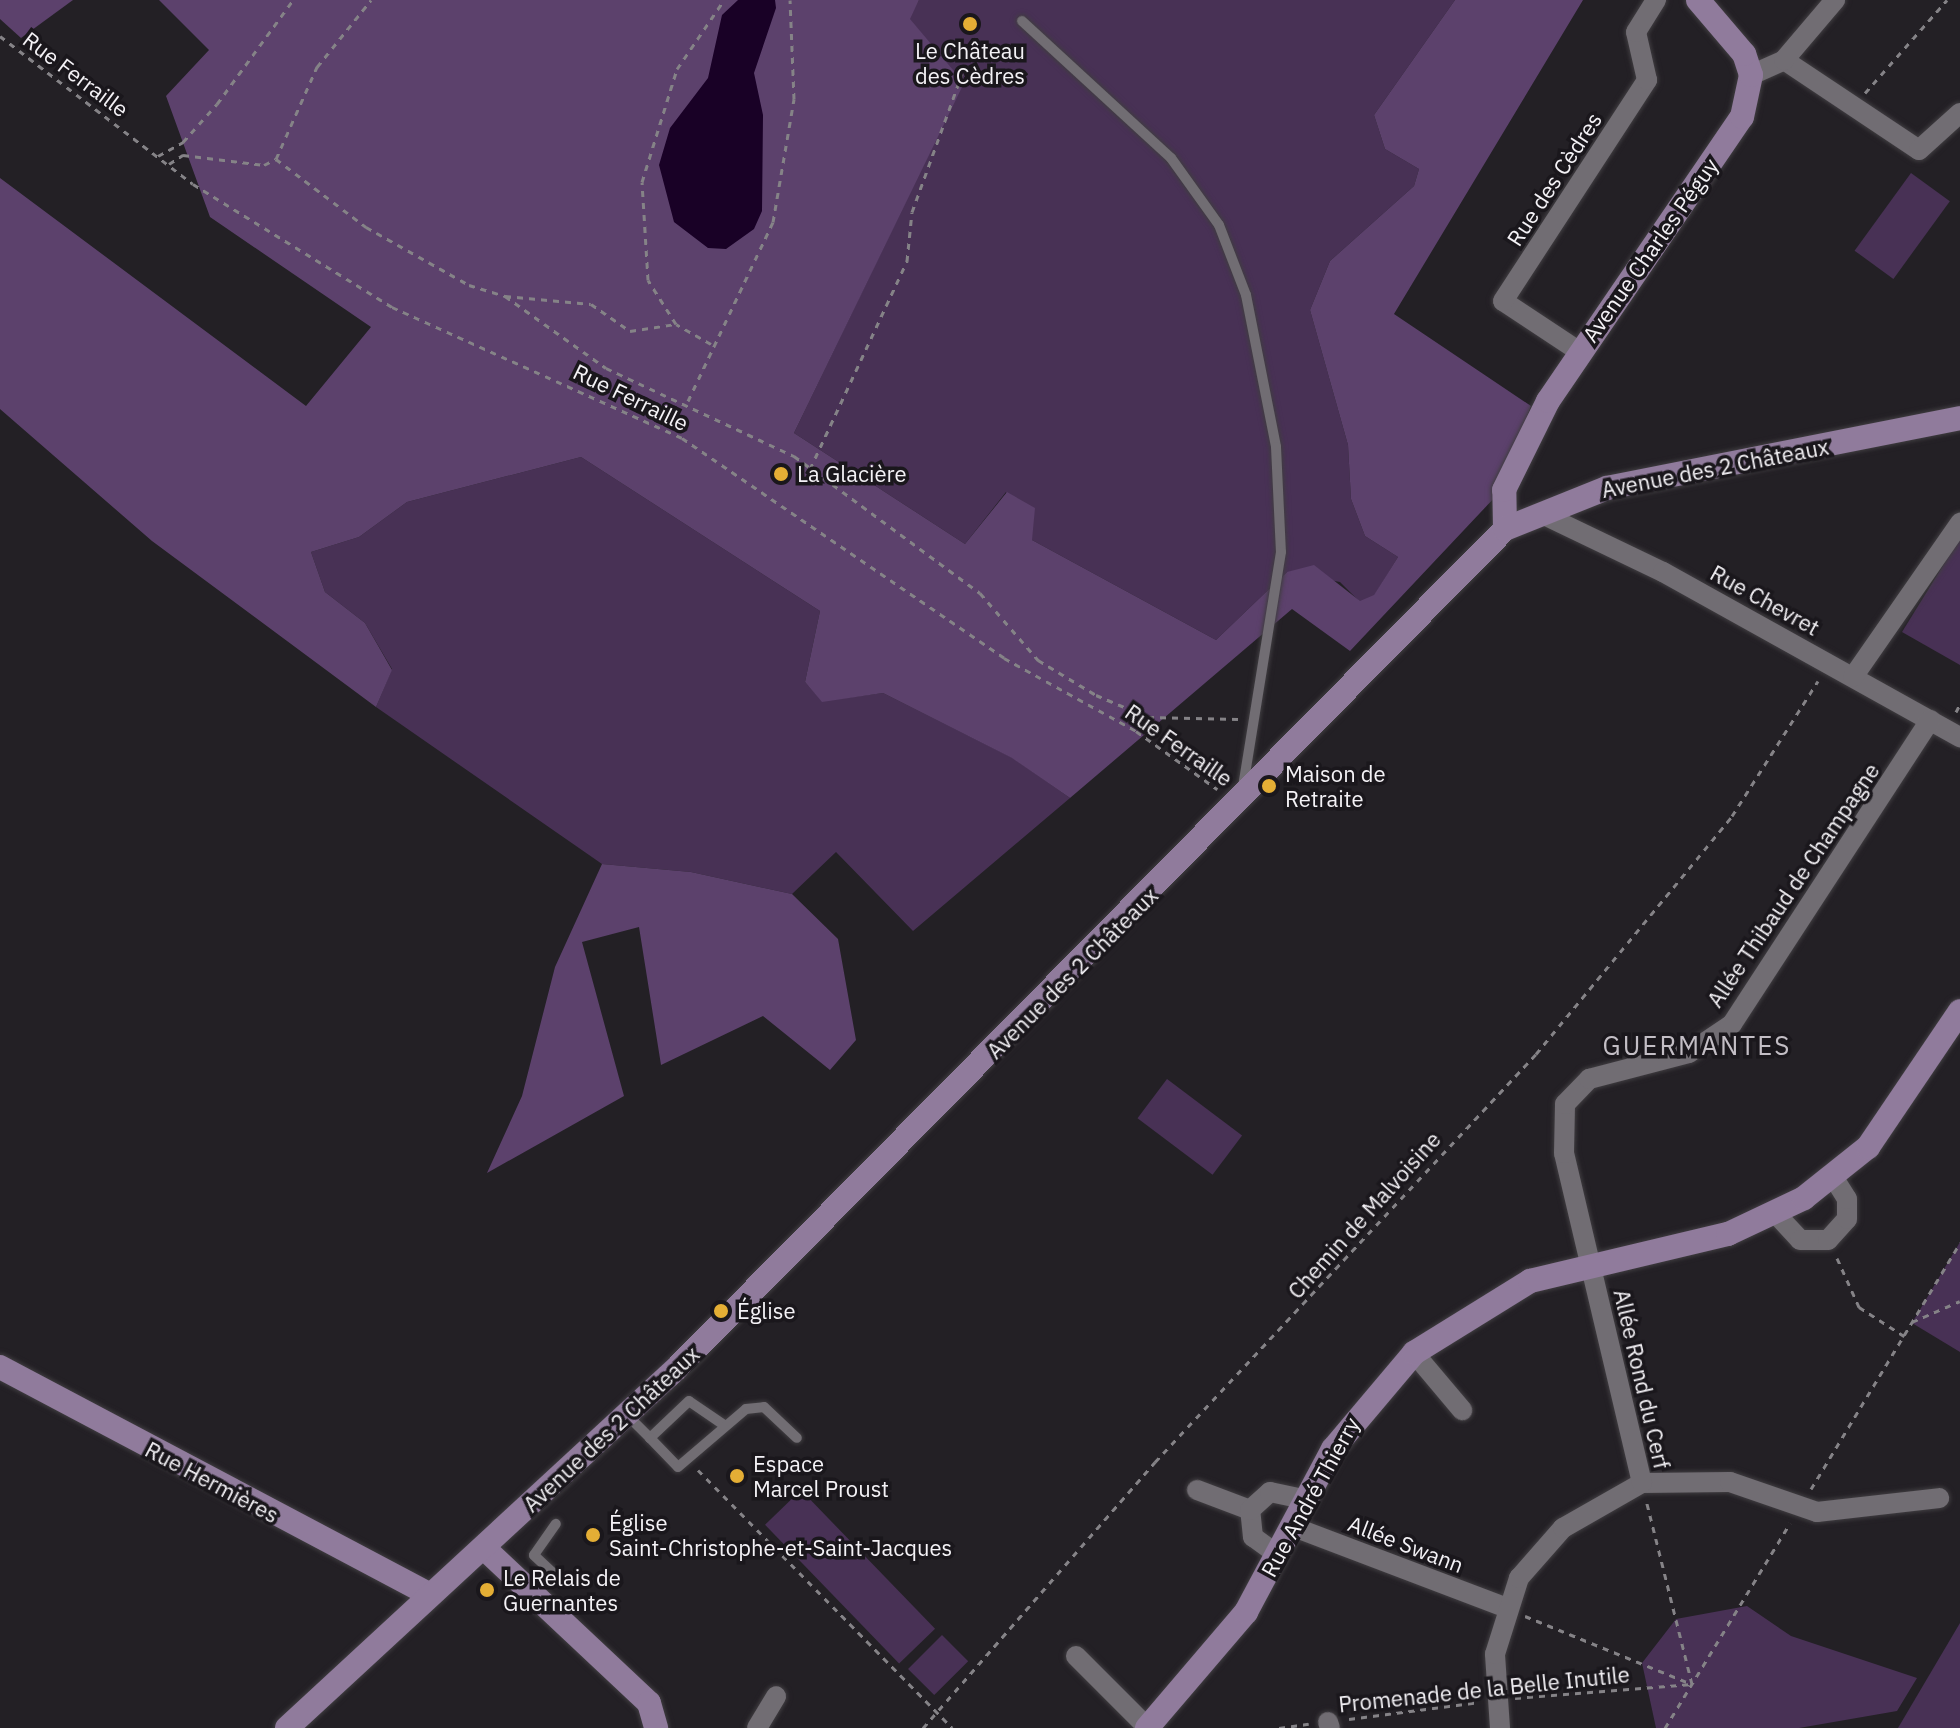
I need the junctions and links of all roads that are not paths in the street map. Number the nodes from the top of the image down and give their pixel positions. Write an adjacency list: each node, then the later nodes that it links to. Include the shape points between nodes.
1 (1656, 0): 8 (street, Rue des Cèdres, via 1636,32 1647,80 1503,301)
2 (1698, 0): 6 (main road, via 1744,54)
3 (1835, 0): 5 (street)
4 (1022, 21): 16 (lane, via 1171,158 1219,225 1246,295 1276,447 1281,552 1258,719)
5 (1784, 60): 6 (street); 7 (street, via 1919,150)
6 (1751, 75): 8 (main road, Avenue Charles Péguy, via 1742,117)
7 (1959, 116)
8 (1580, 352): 12 (main road, Avenue Charles Péguy, via 1504,490)
9 (1960, 418): 10 (main road, Avenue des 2 Châteaux, via 1607,488)
10 (1542, 514): 12 (main road, Avenue des 2 Châteaux); 13 (street, Rue Chevret)
11 (1960, 523): 13 (street)
12 (1505, 529): 16 (main road, Avenue des 2 Châteaux)
13 (1853, 677): 14 (street, Rue Chevret)
14 (1930, 720): 15 (street, Rue Chevret); 20 (street, Allée Thibaud de Champagne, via 1732,1024 1689,1053 1589,1079 1565,1104 1564,1153)
15 (1960, 737)
16 (1238, 806): 24 (main road, Avenue des 2 Châteaux)
17 (1960, 1011): 18 (main road, Rue André Thierry, via 1892,1117)
18 (1833, 1177): 19 (main road, Rue André Thierry); 19 (street, via 1847,1199 1847,1219 1828,1240 1800,1240)
19 (1776, 1214): 20 (main road, Rue André Thierry, via 1728,1234)
20 (1591, 1261): 21 (main road, Rue André Thierry, via 1496,1296); 28 (street, Allée Rond du Cerf)
21 (1414, 1353): 23 (street); 31 (main road, Rue André Thierry, via 1357,1412)
22 (0, 1367): 37 (main road, Rue Hermières)
23 (1462, 1410)
24 (627, 1415): 26 (lane); 35 (main road, Avenue des 2 Châteaux)
25 (724, 1425): 26 (lane, via 689,1401); 26 (lane, via 678,1467); 27 (lane, via 764,1407)
26 (650, 1438)
27 (797, 1438)
28 (1642, 1483): 30 (street, via 1730,1482 1799,1508); 39 (street, Allée Rond du Cerf, via 1563,1528)
29 (1197, 1490): 32 (street)
30 (1939, 1498)
31 (1304, 1499): 32 (street, via 1270,1492); 34 (main road, Rue André Thierry)
32 (1250, 1510): 36 (street, via 1253,1537)
33 (556, 1524): 38 (lane, via 534,1555 553,1573)
34 (1291, 1526): 36 (main road, Rue André Thierry); 39 (street, Allée Swann)
35 (484, 1548): 37 (main road, Avenue des 2 Châteaux); 38 (main road)
36 (1278, 1555): 45 (main road, Rue André Thierry, via 1238,1623)
37 (426, 1593): 42 (main road, Avenue des 2 Châteaux)
38 (535, 1593): 43 (main road, via 649,1703)
39 (1504, 1607): 46 (street, via 1493,1700)
40 (1076, 1656): 45 (street)
41 (776, 1696): 44 (street)
42 (287, 1728)
43 (656, 1728)
44 (757, 1728)
45 (1147, 1728)
46 (1500, 1728)

